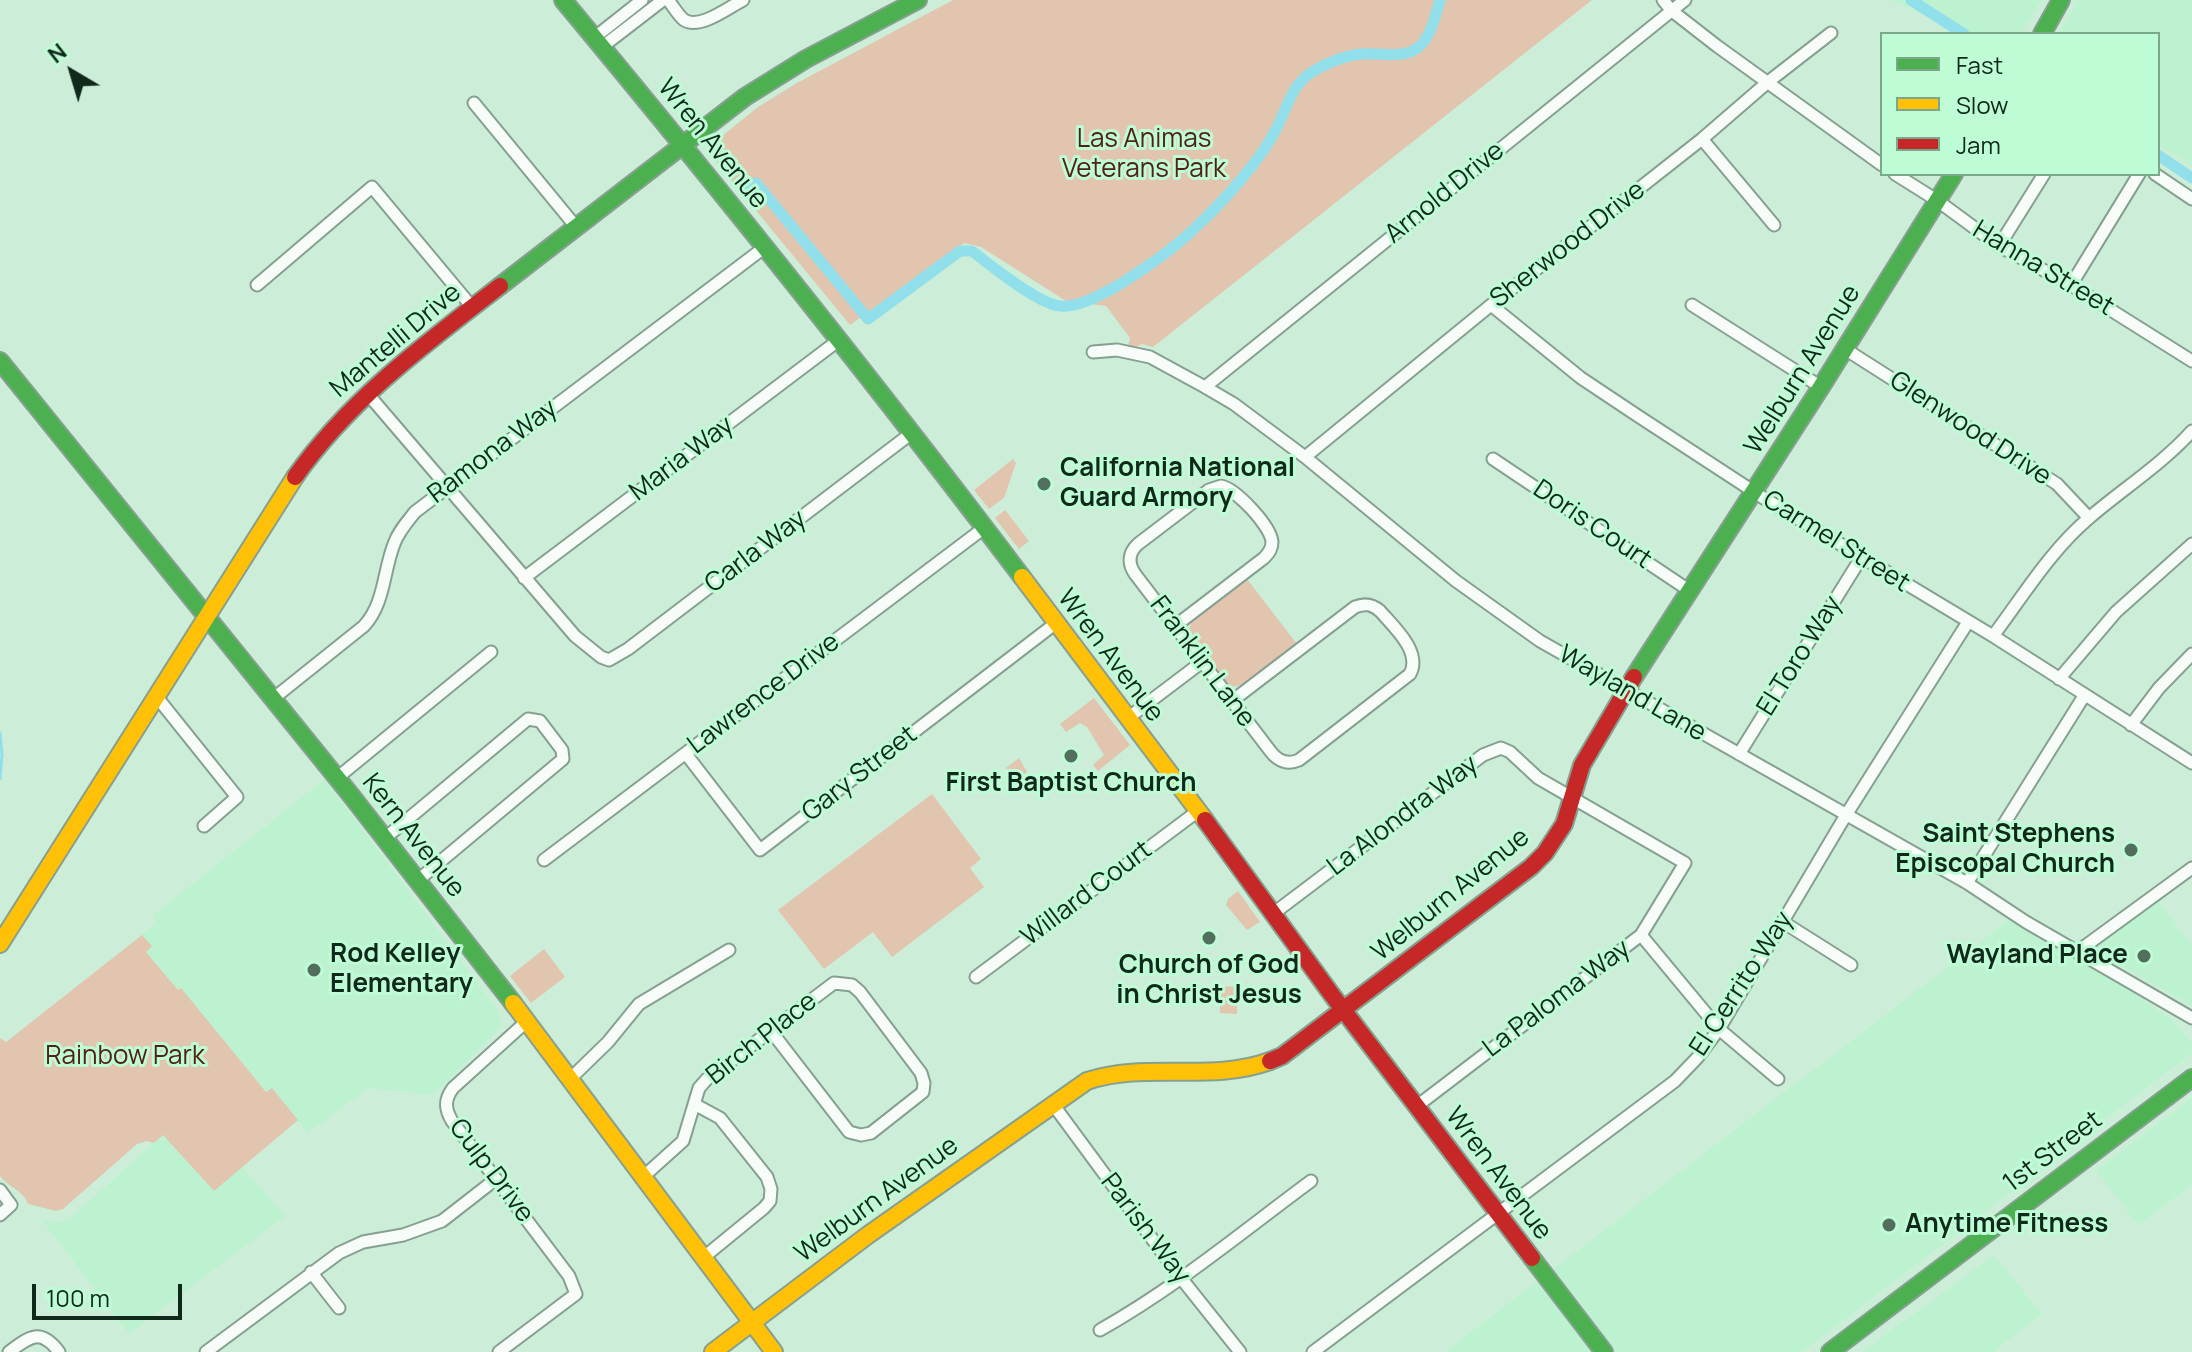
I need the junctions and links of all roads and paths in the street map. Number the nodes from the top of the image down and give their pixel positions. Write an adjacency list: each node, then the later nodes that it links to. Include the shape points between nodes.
1 (563, 0): 12 (street, Wren Avenue)
2 (642, 0): 12 (street)
3 (665, 0): 4 (street, via 692,23); 12 (street)
4 (743, 0)
5 (918, 0): 16 (street, Mantelli Drive, via 767,82)
6 (1663, 0): 9 (street)
7 (1685, 0): 9 (street, Arnold Drive)
8 (2061, 0): 10 (street)
9 (1672, 11): 13 (street); 39 (street, Arnold Drive)
10 (2043, 32)
11 (1831, 33): 13 (street, Sherwood Drive)
12 (598, 42): 16 (street, Wren Avenue)
13 (1768, 82): 15 (street, Sherwood Drive); 17 (street)
14 (474, 103): 26 (street)
15 (1702, 139): 25 (street); 31 (street, Sherwood Drive)
16 (684, 146): 26 (street, Mantelli Drive); 28 (street, Wren Avenue)
17 (1880, 164)
18 (1898, 176): 24 (street, Hanna Street)
19 (1953, 176): 24 (street, Welburn Avenue)
20 (2043, 176): 27 (street)
21 (2138, 176): 30 (street)
22 (2158, 176): 23 (street)
23 (2192, 199)
24 (1938, 201): 27 (street, Hanna Street); 35 (street, Welburn Avenue)
25 (1774, 225)
26 (577, 228): 33 (street, Mantelli Drive)
27 (1999, 246): 30 (street, Hanna Street)
28 (765, 247): 34 (street, Wren Avenue); 46 (street, Ramona Way)
29 (257, 285): 33 (street, via 372,187)
30 (2071, 285): 38 (street, Hanna Street)
31 (1491, 305): 44 (street, Sherwood Drive); 47 (street, Carmel Street, via 1581,378)
32 (1692, 305): 40 (street)
33 (472, 307): 41 (street, Mantelli Drive)
34 (839, 340): 43 (street, Wren Avenue); 52 (street, Maria Way)
35 (1845, 349): 40 (street, Welburn Avenue); 48 (street, Glenwood Drive, via 2057,484)
36 (1093, 352): 39 (street, Wayland Lane, via 1117,350 1150,357)
37 (0, 361): 54 (street, Kern Avenue)
38 (2192, 361)
39 (1205, 387): 44 (street, Wayland Lane)
40 (1821, 387): 47 (street, Welburn Avenue)
41 (367, 393): 46 (street); 54 (street, Mantelli Drive, via 292,478)
42 (2192, 431): 48 (street, via 2170,455)
43 (913, 432): 49 (street, Wren Avenue); 52 (street, Carla Way, via 609,660 575,636)
44 (1305, 457): 63 (street, Wayland Lane, via 1456,581 1540,641)
45 (1493, 459): 53 (street, Doris Court)
46 (448, 485): 52 (street); 66 (street, Ramona Way, via 415,512 395,541 372,617)
47 (1754, 491): 51 (street, Carmel Street); 53 (street, Welburn Avenue)
48 (2089, 518): 58 (street, via 2060,546)
49 (984, 528): 56 (street, Wren Avenue); 70 (street, Lawrence Drive)
50 (2192, 544): 62 (street, via 2116,612)
51 (1861, 558): 55 (street, Carmel Street); 71 (street, El Toro Way)
52 (524, 578)
53 (1690, 591): 63 (street, Welburn Avenue)
54 (207, 617): 64 (street, Mantelli Drive); 66 (street, Kern Avenue)
55 (1968, 622): 58 (street, Carmel Street); 76 (street, El Cerrito Way)
56 (1056, 623): 68 (street, Wren Avenue); 70 (street, Gary Street, via 760,850)
57 (1175, 626): 57 (street, Franklin Lane, via 1132,570 1130,558 1138,544 1209,490 1226,486 1267,529 1271,548); 61 (street, Franklin Lane)
58 (1993, 636): 62 (street, Carmel Street)
59 (491, 652): 73 (street)
60 (2192, 654): 69 (street)
61 (1202, 662): 67 (street, Franklin Lane); 68 (street)
62 (2059, 679): 65 (street, Carmel Street)
63 (1625, 691): 71 (street, Wayland Lane); 74 (street, Welburn Avenue, via 1582,765)
64 (156, 696): 77 (street, via 237,797); 86 (street, Mantelli Drive)
65 (2084, 696): 69 (street, Carmel Street); 82 (street)
66 (274, 698): 73 (street, Kern Avenue)
67 (1232, 701): 67 (street, Franklin Lane, via 1355,607 1369,604 1380,611 1414,656 1405,679 1299,760 1273,756)
68 (1128, 718): 75 (street, Wren Avenue)
69 (2131, 725): 72 (street, Carmel Street)
70 (686, 754): 79 (street, Lawrence Drive)
71 (1739, 754): 76 (street, Wayland Lane)
72 (2192, 763)
73 (337, 778): 78 (street, Kern Avenue)
74 (1573, 798): 83 (street, La Alondra Way, via 1538,778 1505,749 1495,749); 85 (street, La Paloma Way, via 1685,863); 91 (street, Welburn Avenue, via 1557,837 1531,867)
75 (1198, 811): 83 (street, Wren Avenue); 90 (street, Willard Court)
76 (1846, 815): 82 (street, Wayland Lane); 84 (street, El Cerrito Way)
77 (204, 826)
78 (384, 839): 81 (street, Kern Avenue); 81 (street, via 528,719 540,721 564,755)
79 (544, 860)
80 (2192, 868): 88 (street)
81 (417, 881): 93 (street, Kern Avenue)
82 (1967, 883): 88 (street, Wayland Lane)
83 (1274, 913): 91 (street, Wren Avenue)
84 (1783, 922): 89 (street); 94 (street, El Cerrito Way)
85 (1641, 935): 94 (street); 101 (street, La Paloma Way)
86 (2, 937)
87 (729, 950): 97 (street, via 639,1004)
88 (2077, 952): 92 (street, Wayland Lane)
89 (1851, 965)
90 (976, 977)
91 (1343, 1010): 99 (street, Welburn Avenue, via 1282,1056 1254,1066 1229,1071 1123,1070 1087,1081); 101 (street, Wren Avenue)
92 (2192, 1018)
93 (527, 1021): 97 (street, Kern Avenue); 103 (street, Culp Drive, via 447,1096 452,1121)
94 (1719, 1029): 98 (street); 107 (street, El Cerrito Way, via 1675,1081)
95 (771, 1031): 95 (street, Birch Place, via 834,983 852,985 921,1073 923,1092 871,1133 849,1132); 100 (street, Birch Place, via 707,1079)
96 (2192, 1078): 123 (street, 1st Street)
97 (570, 1079): 102 (street, Kern Avenue)
98 (1778, 1079)
99 (1052, 1103): 110 (street, Parish Way); 112 (street, Welburn Avenue)
100 (696, 1105): 102 (street, Birch Place, via 683,1141); 108 (street, via 720,1118 771,1189 764,1208)
101 (1417, 1106): 107 (street, Wren Avenue)
102 (644, 1176): 108 (street, Kern Avenue)
103 (496, 1179): 109 (street, via 442,1221 363,1242); 117 (street, Culp Drive, via 569,1276 576,1294)
104 (1311, 1181): 110 (street)
105 (0, 1190): 106 (street, via 11,1205)
106 (0, 1215)
107 (1498, 1216): 121 (street, El Cerrito Way); 122 (street, Wren Avenue)
108 (704, 1257): 112 (street, Kern Avenue)
109 (311, 1272): 111 (street); 114 (street)
110 (1181, 1278): 113 (street); 120 (street, Parish Way)
111 (339, 1308)
112 (752, 1322): 118 (street, Welburn Avenue); 119 (street, Kern Avenue)
113 (1100, 1330)
114 (212, 1350)
115 (9, 1352): 116 (street, via 39,1336)
116 (59, 1352)
117 (499, 1352)
118 (713, 1352)
119 (774, 1352)
120 (1240, 1352)
121 (1313, 1352)
122 (1604, 1352)
123 (1830, 1352)

